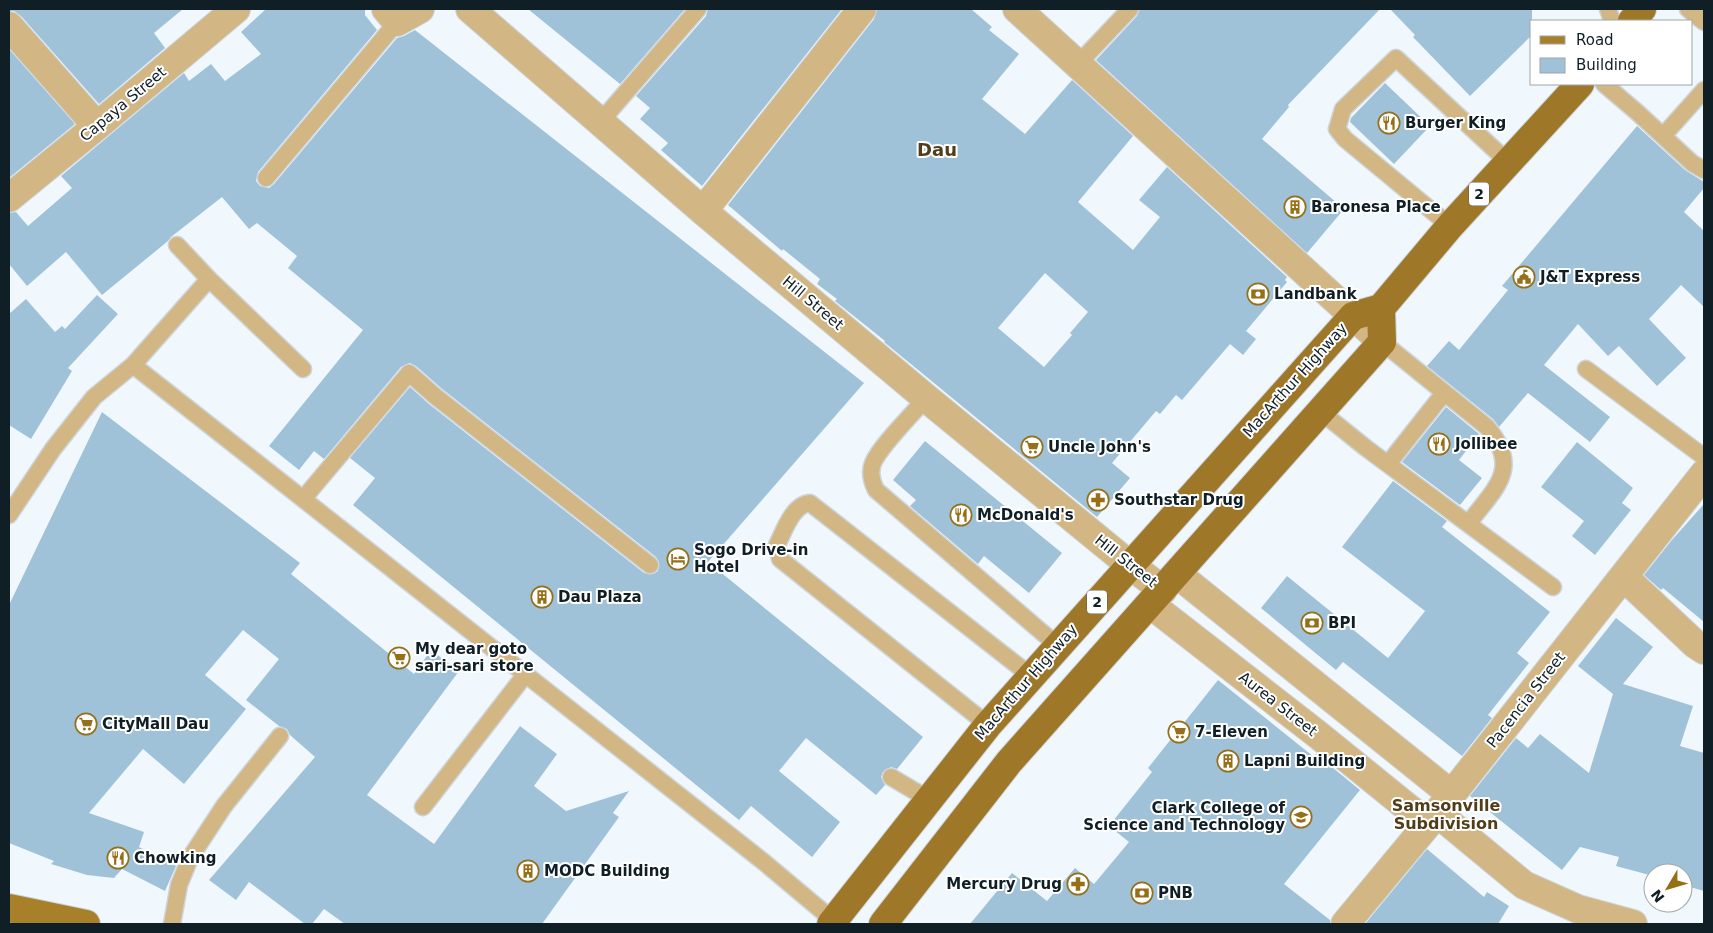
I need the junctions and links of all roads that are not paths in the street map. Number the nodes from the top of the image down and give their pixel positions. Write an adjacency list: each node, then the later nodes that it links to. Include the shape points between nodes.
1 (236, 9): 10 (street, Capaya Street)
2 (470, 9): 18 (street, Hill Street)
3 (698, 9): 18 (lane)
4 (862, 9): 25 (street)
5 (1017, 9): 14 (street)
6 (1130, 9): 14 (lane)
7 (1642, 9): 11 (highway)
8 (1688, 9): 12 (lane)
9 (401, 13): 23 (lane)
10 (209, 17): 19 (street, Capaya Street)
11 (1633, 20)
12 (1704, 22)
13 (9, 26): 19 (street)
14 (1078, 64): 30 (street)
15 (1579, 85): 21 (highway, 2)
16 (1605, 85): 20 (lane)
17 (1704, 90): 20 (lane)
18 (602, 121): 25 (street, Hill Street)
19 (97, 126): 24 (street, Capaya Street)
20 (1663, 136): 22 (lane)
21 (1508, 162): 26 (highway, 2); 26 (lane, via 1396,58 1343,109 1337,129 1345,140)
22 (1704, 170)
23 (266, 178)
24 (9, 198)
25 (703, 211): 36 (street, Hill Street)
26 (1450, 226): 29 (highway, 2)
27 (177, 245): 28 (lane)
28 (209, 279): 32 (lane); 33 (lane)
29 (1381, 308): 30 (highway, MacArthur Highway); 31 (highway)
30 (1353, 316): 31 (street); 45 (highway, MacArthur Highway / 2)
31 (1382, 342): 35 (lane); 37 (highway)
32 (133, 364): 41 (lane); 42 (lane, via 94,397 53,448)
33 (303, 369)
34 (1586, 369): 38 (lane)
35 (1444, 393): 39 (lane); 43 (lane, via 1487,426 1504,456 1501,480)
36 (926, 398): 45 (street, Hill Street); 49 (lane, via 872,465 876,490)
37 (1320, 411): 39 (lane); 48 (highway)
38 (1704, 457)
39 (1388, 464): 43 (lane)
40 (1704, 474): 46 (street, Pacencia Street)
41 (303, 499): 44 (lane, via 409,373); 51 (lane)
42 (9, 515)
43 (1468, 524): 47 (lane)
44 (650, 565)
45 (1130, 565): 48 (street, Hill Street); 49 (highway, MacArthur Highway / 2)
46 (1624, 577): 50 (street); 58 (street, Pacencia Street)
47 (1553, 587)
48 (1163, 590): 58 (street, Aurea Street); 58 (street, Aurea Street, via 1317,734); 63 (highway, via 1009,762)
49 (1058, 646): 52 (highway, MacArthur Highway / 2)
50 (1704, 650)
51 (525, 675): 57 (lane); 60 (lane, via 765,863)
52 (1031, 676): 53 (highway, MacArthur Highway / 2); 53 (lane, via 810,503 803,503 796,510 777,545 780,559)
53 (988, 724): 56 (highway, MacArthur Highway / 2)
54 (280, 736): 62 (lane, via 224,806 190,858 179,885)
55 (891, 777): 56 (lane)
56 (928, 799): 60 (highway, MacArthur Highway / 2)
57 (423, 807)
58 (1439, 810): 64 (street, Pacencia Street); 65 (street, Aurea Street, via 1524,885 1578,909)
59 (9, 908): 61 (main road)
60 (832, 923)
61 (86, 924)
62 (172, 924)
63 (883, 924)
64 (1345, 924)
65 (1632, 924)

